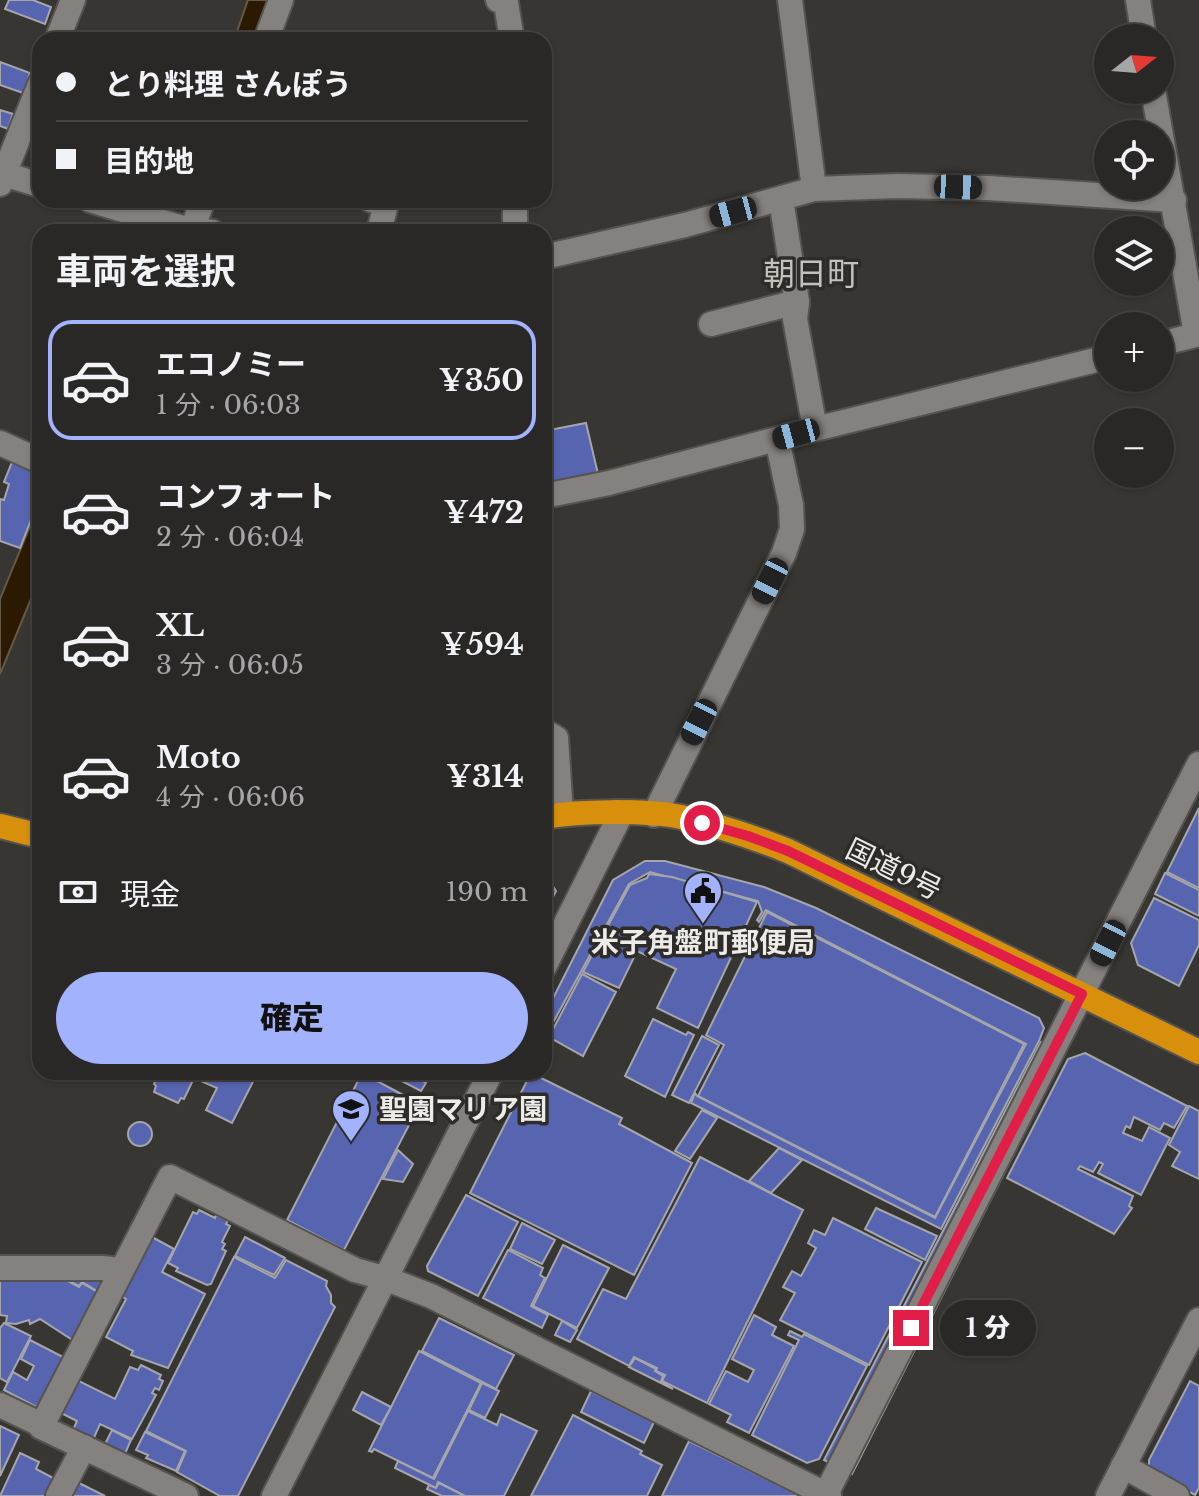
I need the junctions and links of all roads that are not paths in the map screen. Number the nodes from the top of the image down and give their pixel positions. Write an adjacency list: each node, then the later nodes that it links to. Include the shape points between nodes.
1 (73, 0): 7 (street)
2 (281, 0): 8 (street)
3 (498, 0): 9 (street, via 506,3)
4 (790, 0): 13 (street)
5 (1138, 0): 6 (street)
6 (1142, 24)
7 (60, 32)
8 (269, 32)
9 (511, 32)
10 (32, 104): 11 (street)
11 (2, 179): 12 (street)
12 (32, 184)
13 (814, 189): 14 (street, via 898,186); 15 (street)
14 (1094, 195)
15 (781, 199): 19 (street); 20 (street)
16 (1174, 200): 22 (street)
17 (116, 208): 18 (street)
18 (169, 224)
19 (552, 255)
20 (797, 302): 21 (street); 25 (street, via 795,319)
21 (711, 324)
22 (1197, 334): 23 (street)
23 (1174, 340)
24 (1094, 360): 25 (street)
25 (815, 429): 26 (street)
26 (777, 439): 29 (street); 33 (street, via 792,529)
27 (0, 443): 28 (street)
28 (32, 457)
29 (552, 494)
30 (552, 736): 34 (street)
31 (1199, 764): 38 (street)
32 (621, 814): 33 (highway, 国道9号); 34 (highway, 国道9号); 37 (street)
33 (654, 815): 38 (highway, 国道9号, via 692,820 788,851)
34 (552, 816)
35 (0, 826): 36 (highway)
36 (32, 834)
37 (552, 951)
38 (1082, 994): 39 (highway, 国道9号); 49 (street)
39 (1199, 1052)
40 (487, 1080): 43 (street)
41 (0, 1268): 42 (street)
42 (121, 1270): 43 (street, via 170,1177 355,1270); 46 (street)
43 (387, 1279): 49 (street, via 431,1296); 52 (street)
44 (1199, 1320): 48 (street)
45 (0, 1405): 46 (street)
46 (42, 1425): 47 (street)
47 (84, 1447): 50 (street); 51 (street)
48 (1123, 1466): 53 (street); 54 (street)
49 (827, 1495)
50 (58, 1496)
51 (186, 1496)
52 (274, 1496)
53 (1108, 1496)
54 (1177, 1496)

